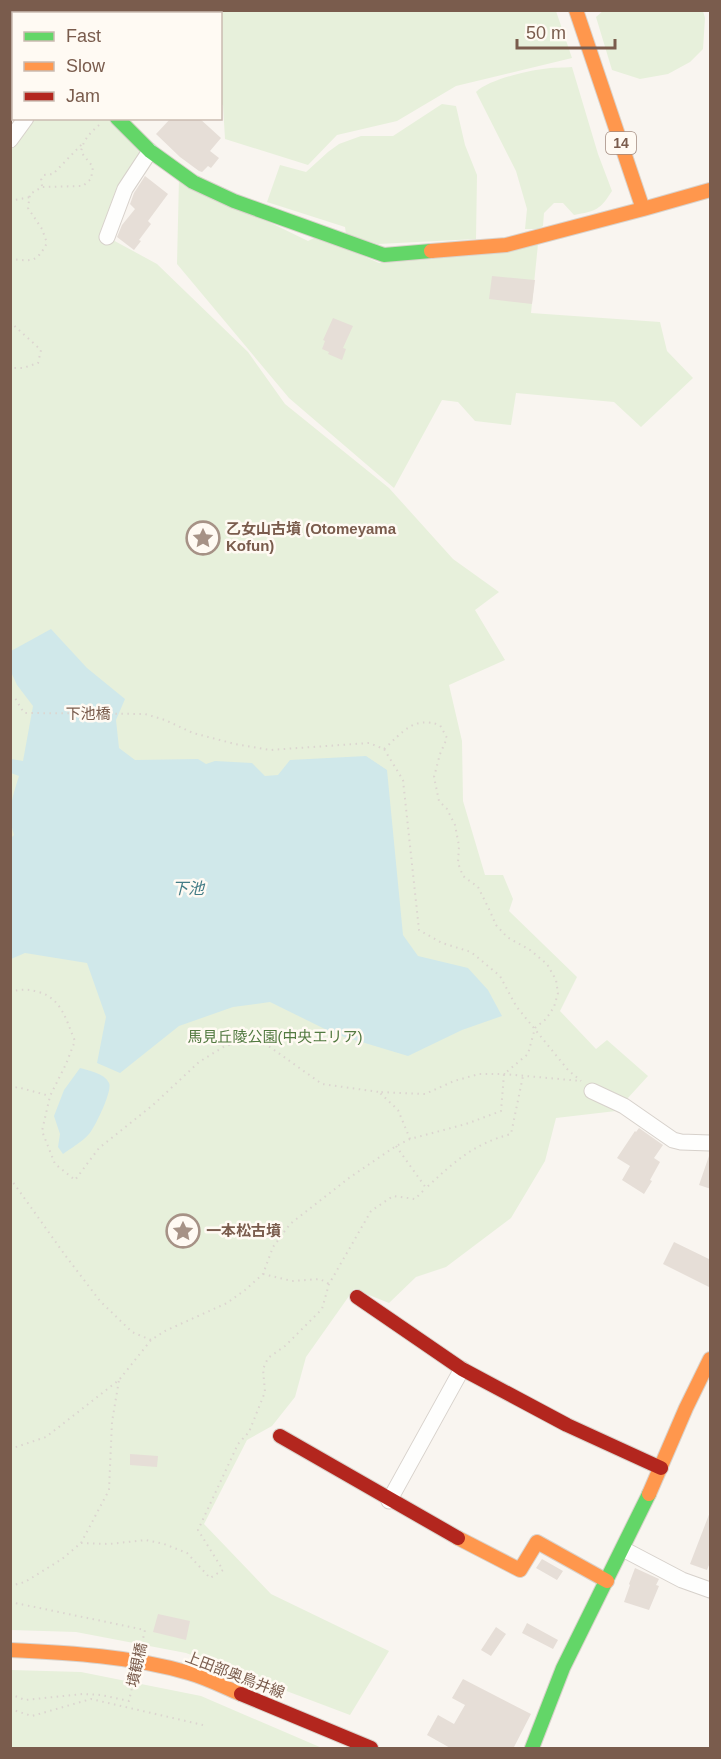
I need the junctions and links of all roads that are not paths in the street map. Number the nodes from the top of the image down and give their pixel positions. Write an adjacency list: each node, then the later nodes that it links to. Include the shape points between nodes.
1 (576, 10): 7 (street, 14)
2 (25, 120): 4 (street)
3 (119, 120): 5 (street)
4 (10, 140)
5 (150, 151): 7 (street, via 193,182 234,201 384,255 506,245); 8 (street, via 125,189)
6 (711, 190): 7 (street)
7 (643, 209)
8 (107, 237)
9 (592, 1091): 10 (street, via 624,1106 673,1140)
10 (711, 1143)
11 (357, 1297): 13 (street)
12 (711, 1359): 14 (street)
13 (462, 1369): 16 (street, via 567,1425); 17 (street)
14 (706, 1379): 16 (street, via 686,1408)
15 (280, 1436): 17 (street)
16 (661, 1468): 18 (street)
17 (389, 1501): 19 (street, via 520,1570 537,1542)
18 (623, 1549): 19 (street); 20 (street, via 682,1580)
19 (607, 1581): 23 (street, via 563,1668)
20 (710, 1589)
21 (10, 1650): 22 (street, 上田部奥鳥井線, via 158,1665 194,1675)
22 (371, 1749)
23 (532, 1749)

